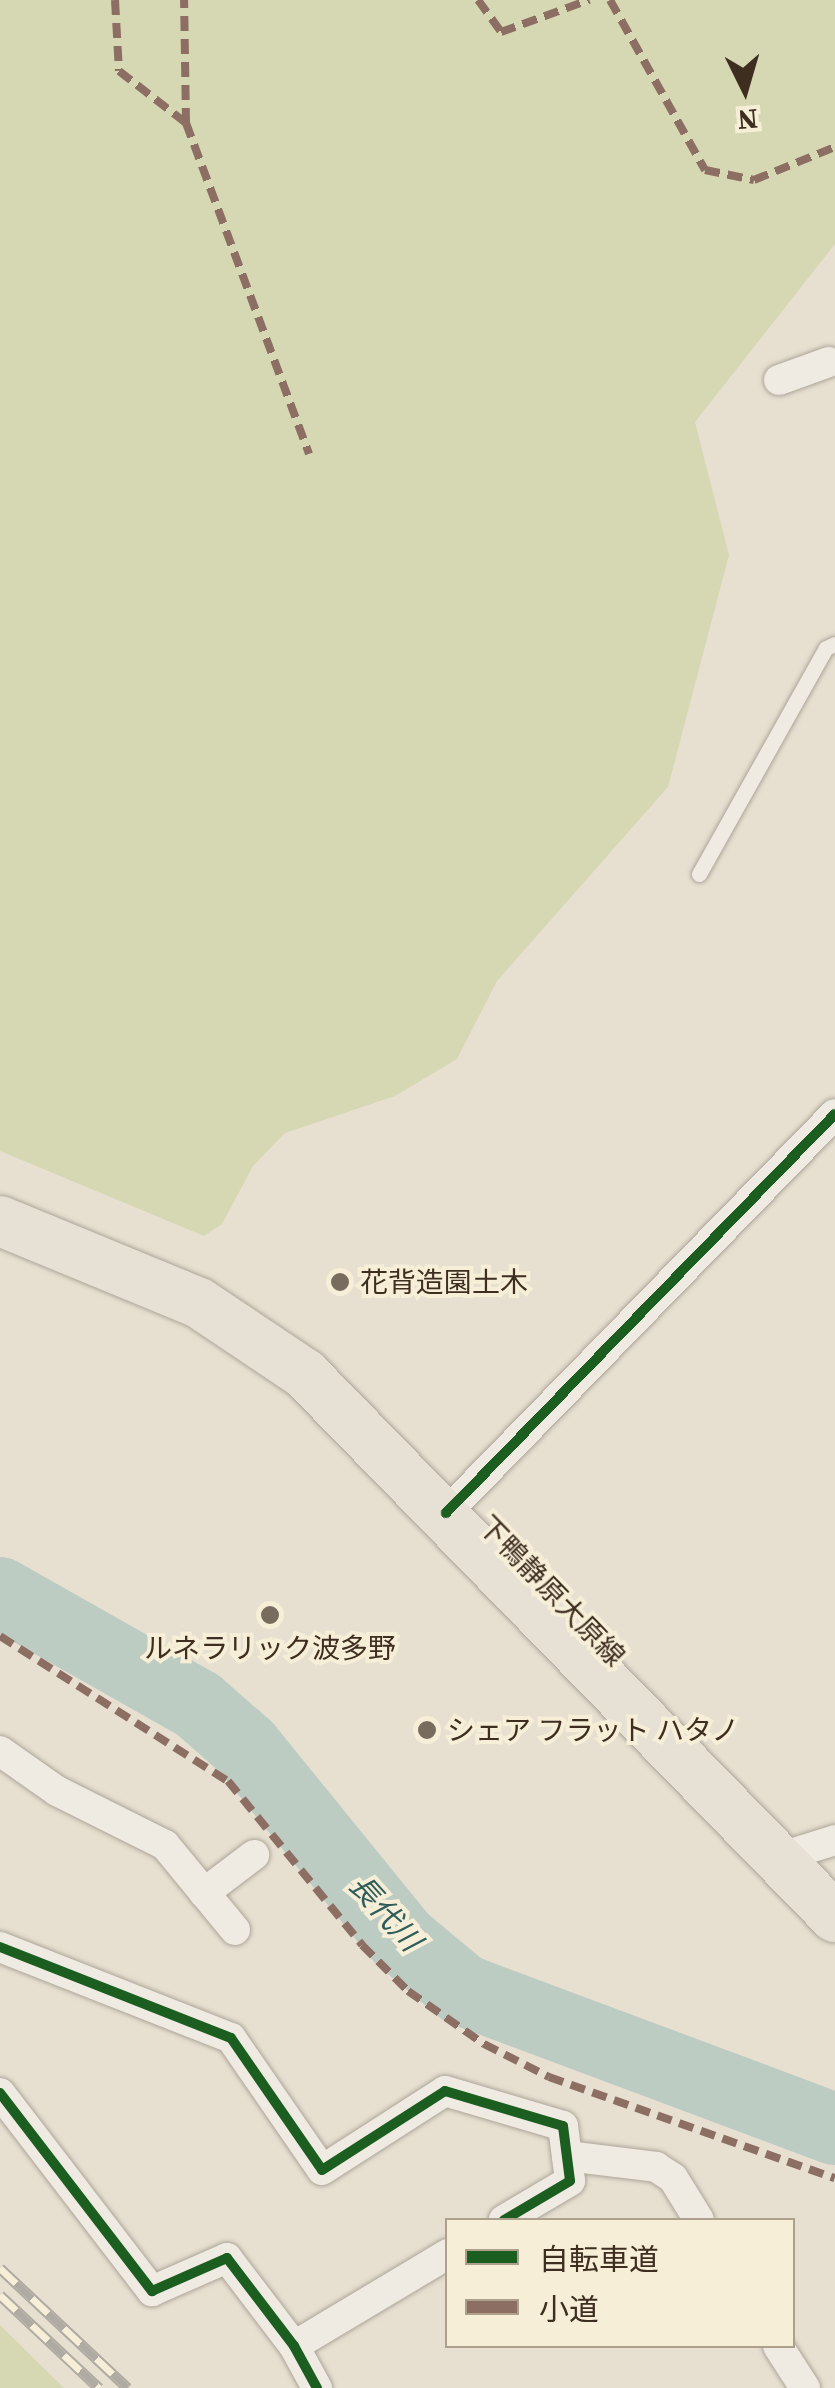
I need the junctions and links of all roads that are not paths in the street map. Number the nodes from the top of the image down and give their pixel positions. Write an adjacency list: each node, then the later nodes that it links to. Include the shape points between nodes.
1 (833, 367): 2 (street)
2 (779, 380)
3 (835, 644): 4 (lane, via 826,648)
4 (698, 874)
5 (835, 1114): 7 (street)
6 (0, 1221): 7 (main road, 下鴨静原大原線, via 198,1302 254,1338 305,1374)
7 (446, 1513): 11 (main road, 下鴨静原大原線)
8 (0, 1751): 12 (street, via 58,1791 165,1845)
9 (835, 1840): 11 (street)
10 (254, 1855): 12 (street)
11 (778, 1858): 13 (main road, 下鴨静原大原線)
12 (204, 1893): 14 (street)
13 (835, 1917)
14 (236, 1930)
15 (0, 1948): 17 (street, via 230,2038 322,2170 445,2091 563,2126)
16 (0, 2093): 21 (street, via 152,2291 227,2258)
17 (567, 2156): 18 (street, via 570,2181); 19 (street, via 656,2167 673,2178)
18 (507, 2218)
19 (699, 2218)
20 (445, 2256): 21 (street)
21 (294, 2346): 23 (street)
22 (779, 2348): 24 (street)
23 (317, 2388)
24 (805, 2388)

